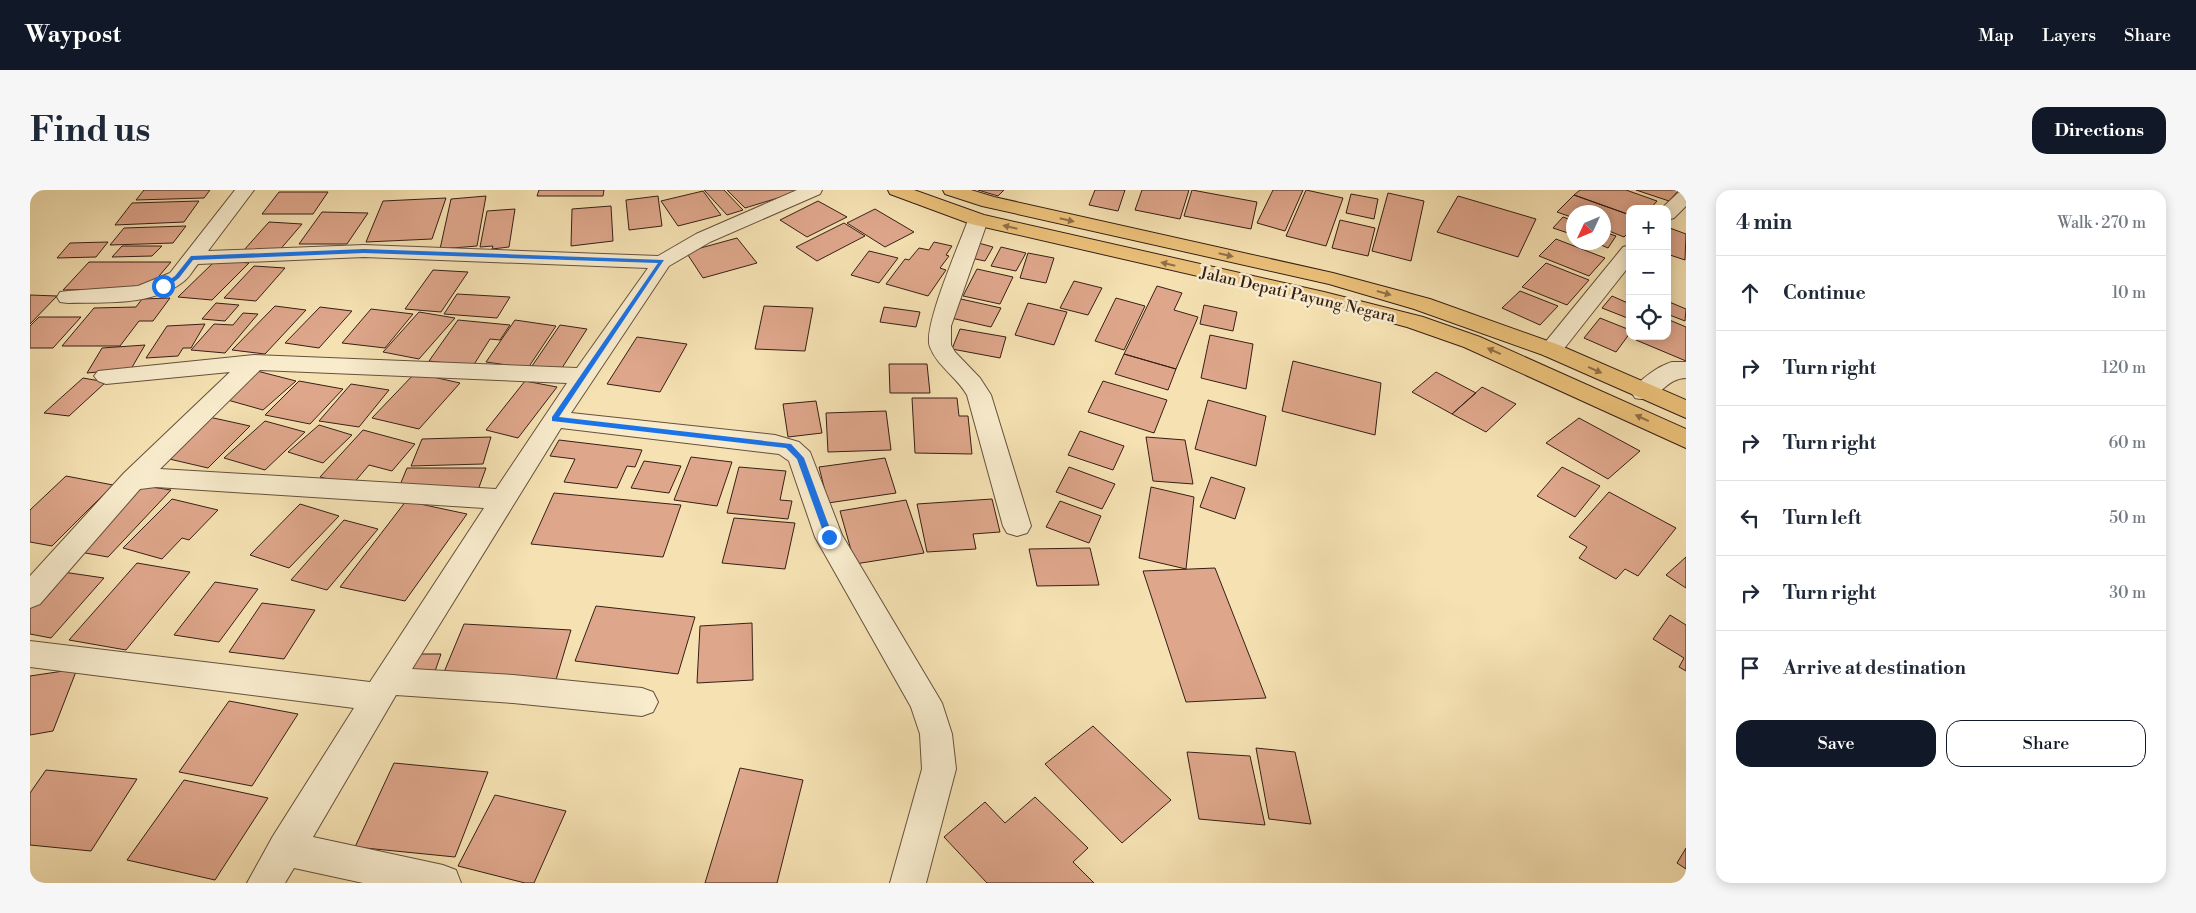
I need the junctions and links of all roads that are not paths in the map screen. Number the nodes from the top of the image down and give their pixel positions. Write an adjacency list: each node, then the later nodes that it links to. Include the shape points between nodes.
1 (244, 190): 9 (street)
2 (813, 190): 10 (street, via 703,238)
3 (896, 190): 7 (highway, Jalan Depati Payung Negara)
4 (952, 190): 12 (highway, Jalan Depati Payung Negara, one-way to 12, via 988,202 1333,279 1422,304)
5 (1686, 196): 6 (street)
6 (1671, 210)
7 (978, 220): 20 (highway, Jalan Depati Payung Negara, one-way to 7, via 1472,342 1415,322 1324,298); 23 (street, via 940,326 940,345 979,395)
8 (1626, 256): 12 (street)
9 (191, 258): 10 (street, via 364,251); 11 (street, via 177,277 155,290)
10 (662, 262): 16 (street)
11 (68, 297)
12 (1551, 350): 17 (highway, Jalan Depati Payung Negara, one-way to 17)
13 (254, 362): 15 (street); 16 (street); 21 (street)
14 (1686, 370): 17 (street, via 1672,370)
15 (106, 376)
16 (583, 376): 19 (street)
17 (1643, 392): 18 (highway, Jalan Depati Payung Negara)
18 (1686, 410)
19 (554, 419): 22 (street); 31 (street, via 788,446 798,454 829,537 926,703 936,734 939,768)
20 (1686, 439)
21 (134, 480): 22 (street, via 156,478); 24 (street)
22 (504, 499): 26 (street)
23 (1017, 526)
24 (30, 596)
25 (30, 654): 26 (street)
26 (384, 689): 27 (street, via 513,689); 28 (street)
27 (642, 702)
28 (285, 848): 29 (street); 30 (street)
29 (265, 883)
30 (443, 883)
31 (908, 883)

